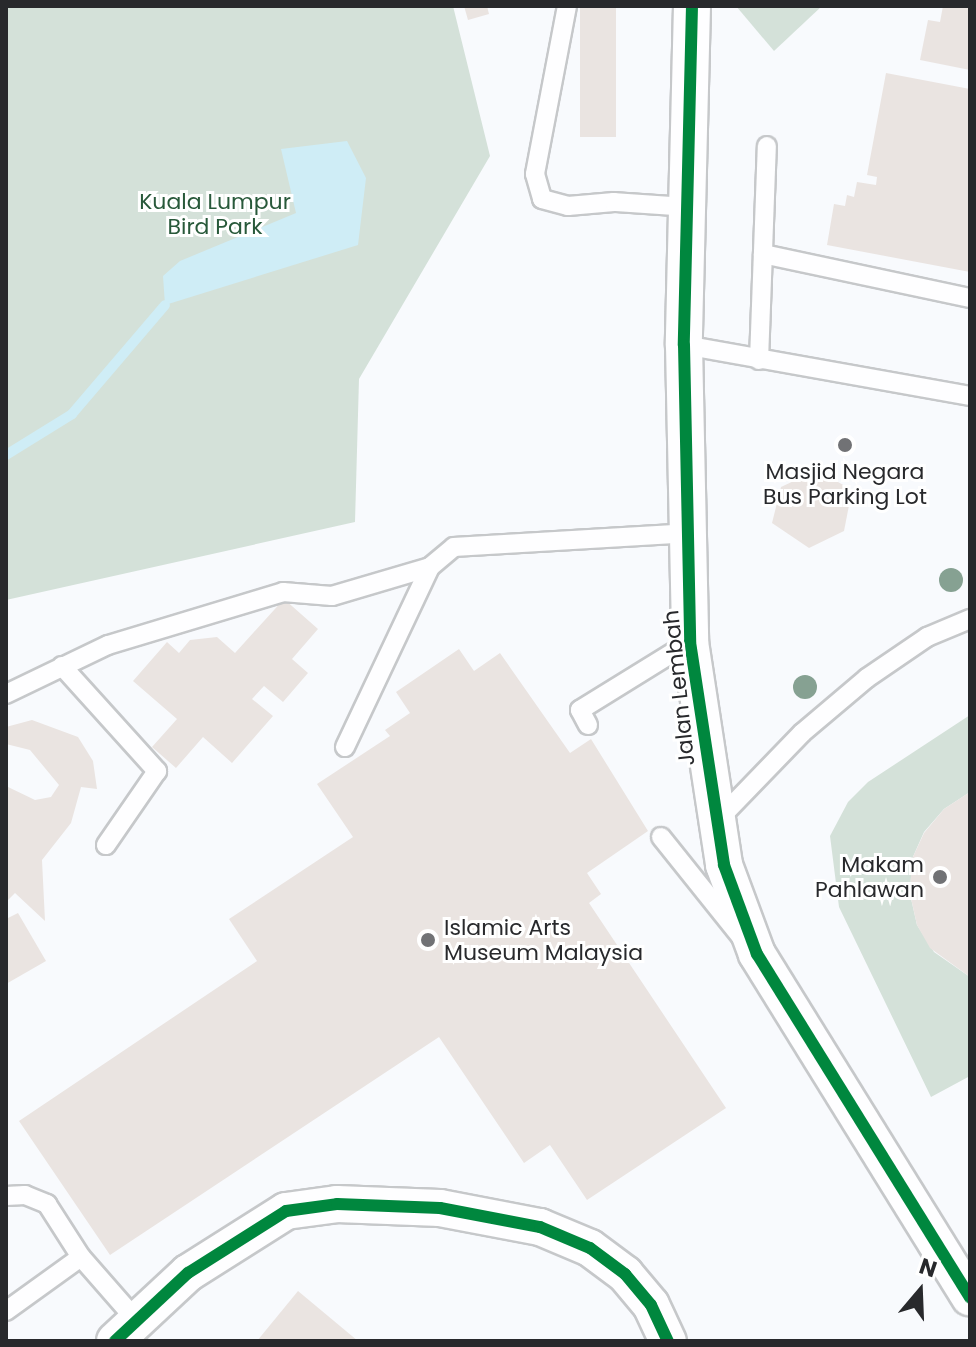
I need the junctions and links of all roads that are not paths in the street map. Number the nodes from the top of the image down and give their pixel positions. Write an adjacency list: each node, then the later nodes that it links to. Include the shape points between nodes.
1 (567, 6): 4 (lane, via 535,174 542,199 568,206 614,202)
2 (692, 6): 4 (street, Jalan Lembah)
3 (767, 146): 5 (lane)
4 (688, 207): 7 (street, Jalan Lembah)
5 (763, 254): 6 (lane); 8 (lane)
6 (970, 298)
7 (684, 345): 8 (lane); 10 (street, Jalan Lembah)
8 (759, 360): 9 (lane)
9 (970, 396)
10 (687, 533): 11 (lane, via 454,547); 13 (street, Jalan Lembah)
11 (430, 567): 14 (lane, via 332,596 283,592 108,645); 17 (lane)
12 (970, 619): 18 (lane, via 927,637 867,678 802,733)
13 (690, 642): 16 (lane, via 580,710); 18 (street, Jalan Lembah)
14 (62, 666): 15 (lane); 20 (lane, via 157,771)
15 (6, 694)
16 (588, 725)
17 (345, 747)
18 (717, 821): 21 (street, Jalan Lembah, via 724,865)
19 (661, 837): 21 (lane, via 719,914)
20 (106, 845)
21 (757, 954): 24 (street, Jalan Lembah)
22 (6, 1196): 23 (lane, via 25,1195 47,1204)
23 (81, 1257): 25 (lane); 26 (lane)
24 (970, 1297)
25 (6, 1311)
26 (126, 1331): 27 (street, via 188,1273 286,1211 337,1204 440,1208 540,1227 590,1248 625,1274 651,1305)
27 (668, 1341)

